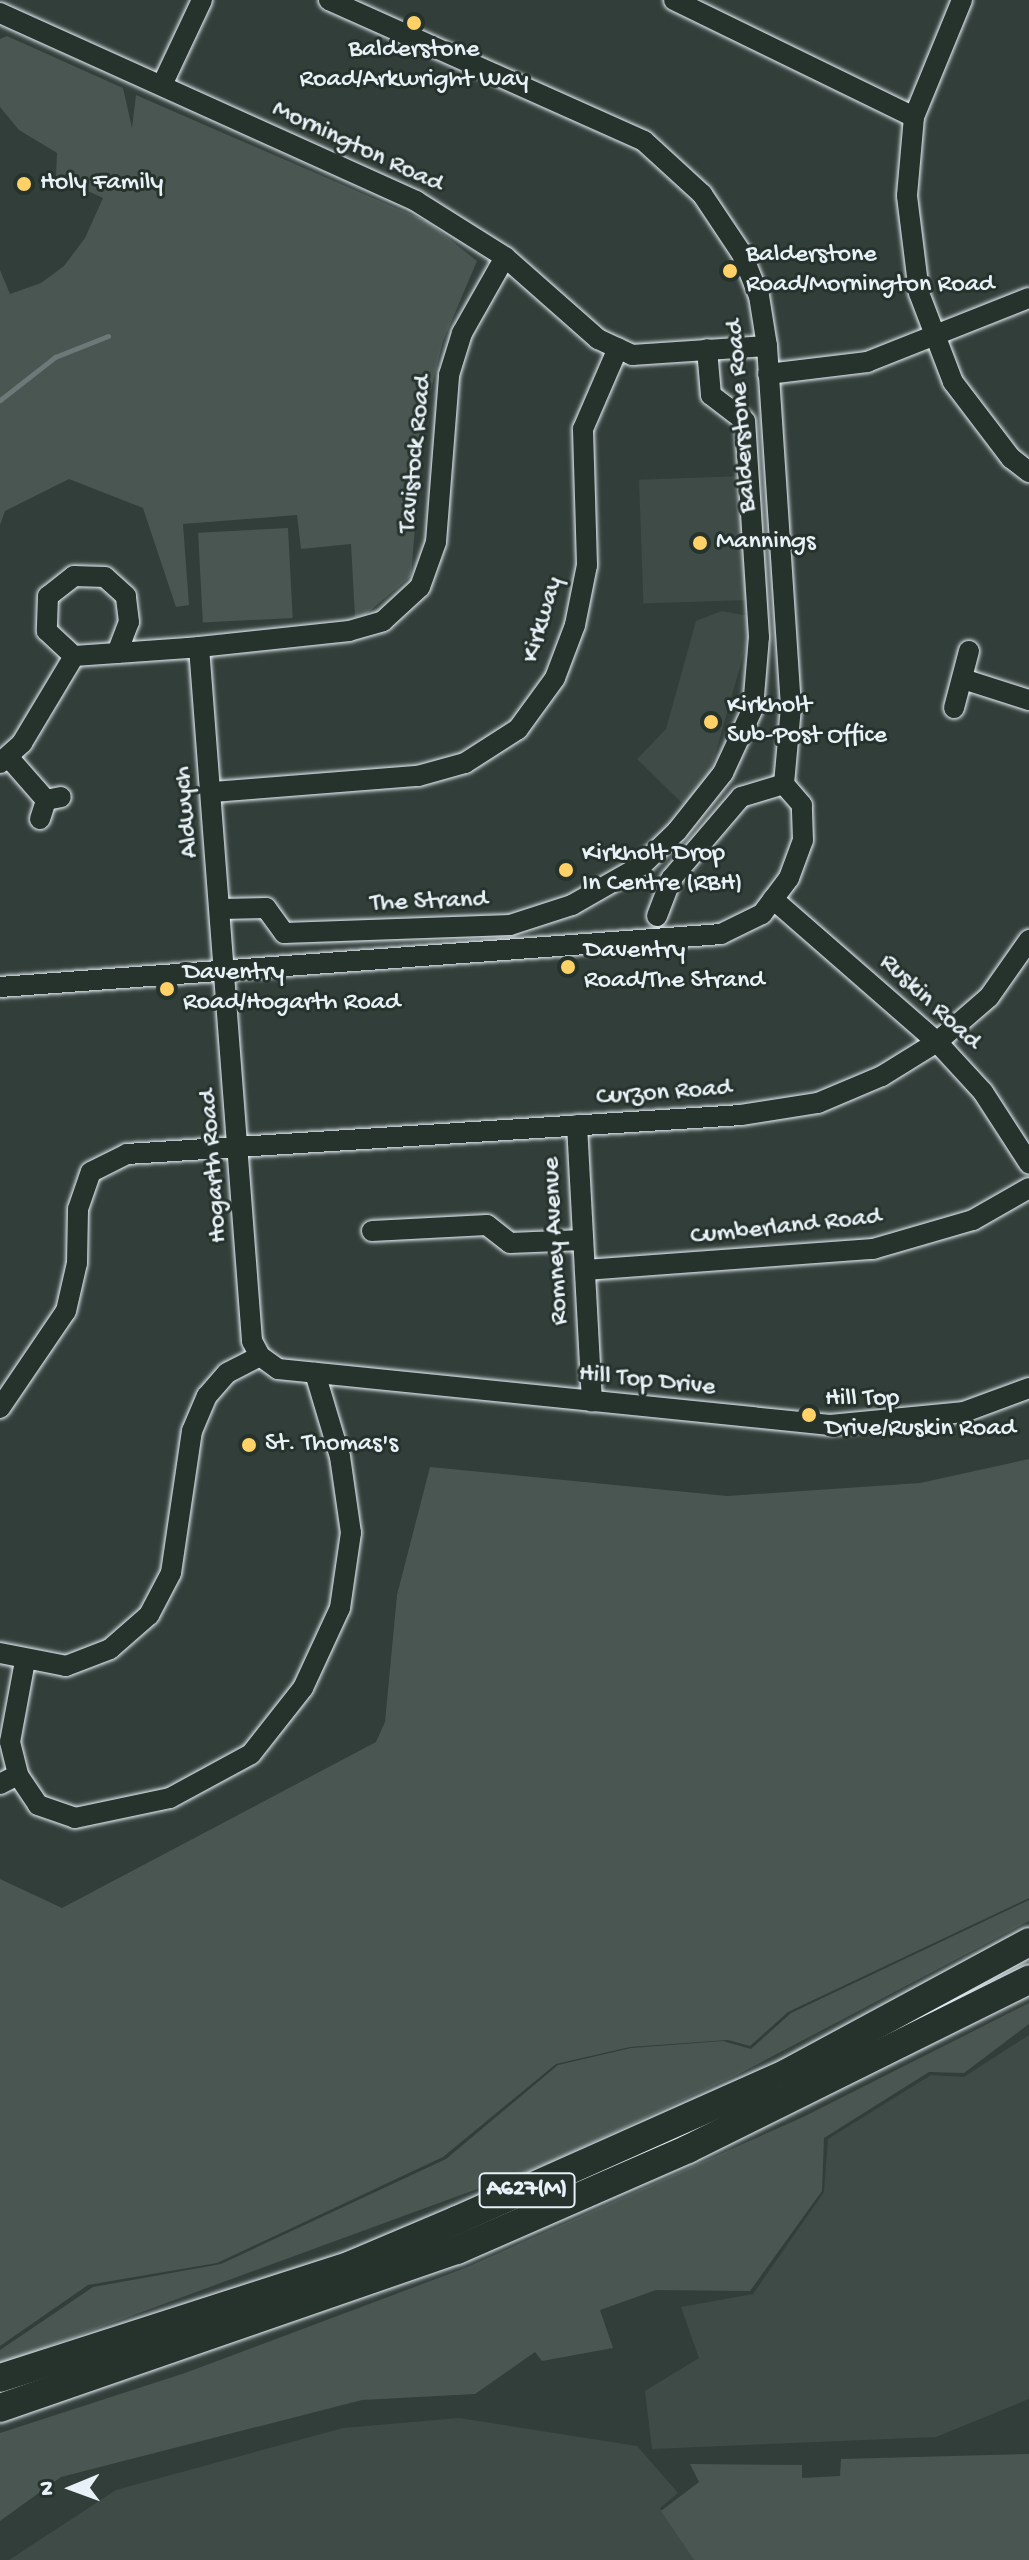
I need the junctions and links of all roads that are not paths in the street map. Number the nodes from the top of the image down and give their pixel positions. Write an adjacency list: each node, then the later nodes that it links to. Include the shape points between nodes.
1 (202, 0): 6 (street)
2 (329, 0): 11 (street, Balderstone Road, via 644,141 702,194 742,254 759,296)
3 (674, 0): 7 (street)
4 (962, 0): 7 (street)
5 (0, 13): 6 (street, Mornington Road)
6 (162, 85): 8 (street, Mornington Road, via 416,201)
7 (914, 117): 10 (street, via 907,196 919,293)
8 (505, 257): 12 (street, Mornington Road, via 598,339); 16 (street, Tavistock Road, via 462,333 449,375 436,542 420,587 383,621 349,631)
9 (1029, 298): 10 (street)
10 (934, 333): 14 (street, via 846,368); 15 (street, via 953,382 1011,458)
11 (767, 346): 13 (street, Mornington Road); 14 (street, Balderstone Road)
12 (618, 348): 13 (street, Mornington Road, via 632,355); 26 (street, Kirkway, via 583,429 587,565 575,625 555,678 518,729 465,763 418,776)
13 (707, 349): 24 (street, The Strand, via 711,395 745,421 759,637 753,708)
14 (768, 374): 25 (street, Balderstone Road, via 791,707)
15 (1029, 472)
16 (199, 647): 18 (street, Tavistock Road); 26 (street, Aldwych)
17 (969, 651): 20 (street)
18 (117, 653): 19 (street); 19 (street, via 129,622 126,596 105,577 74,576 48,596 47,631)
19 (74, 656): 23 (street)
20 (963, 679): 21 (street); 22 (street)
21 (1029, 700)
22 (954, 708)
23 (5, 761): 28 (street)
24 (718, 779): 27 (street); 29 (street, The Strand)
25 (784, 784): 27 (street); 31 (street, via 802,805 803,840 789,878)
26 (213, 792): 32 (street, Aldwych)
27 (741, 797): 30 (street)
28 (49, 805)
29 (642, 865): 30 (street); 32 (street, The Strand, via 572,905 475,930 284,933 266,908)
30 (668, 885): 33 (street)
31 (773, 899): 35 (street, via 762,914 721,934); 37 (street, Ruskin Road)
32 (222, 909): 35 (street, Aldwych)
33 (657, 916)
34 (1029, 940): 37 (street, Curzon Road, via 989,997)
35 (227, 972): 36 (street); 39 (street, Hogarth Road)
36 (0, 987)
37 (937, 1042): 38 (street, Curzon Road, via 882,1076 818,1103 741,1115); 40 (street, Ruskin Road, via 983,1092)
38 (577, 1125): 39 (street, Curzon Road); 43 (street, Romney Avenue)
39 (241, 1143): 45 (street, Hogarth Road, via 252,1341); 49 (street, Curzon Road, via 127,1154 91,1172 78,1209 77,1263 66,1311)
40 (1029, 1163)
41 (1029, 1188): 44 (street, Cumberland Road, via 973,1220 873,1249)
42 (372, 1231): 43 (street, via 487,1225 510,1243)
43 (583, 1240): 44 (street, Romney Avenue)
44 (585, 1270): 48 (street, Romney Avenue)
45 (260, 1356): 46 (street, Hill Top Drive, via 278,1369); 51 (street, via 227,1373 202,1407 192,1431 171,1573 149,1615 110,1649 66,1666)
46 (315, 1373): 48 (street, Hill Top Drive); 52 (street, via 340,1457 351,1533 340,1608 303,1688 251,1754 170,1798 75,1818 38,1805)
47 (1029, 1388): 48 (street, Hill Top Drive, via 964,1412 830,1425)
48 (592, 1402)
49 (0, 1408)
50 (0, 1653): 51 (street)
51 (25, 1661): 52 (street, via 10,1742)
52 (9, 1780)
53 (1029, 1942): 55 (highway, A627(M), via 787,2073 351,2265)
54 (1029, 1980): 56 (highway, A627(M), via 688,2149 457,2250)
55 (0, 2378)
56 (0, 2408)

